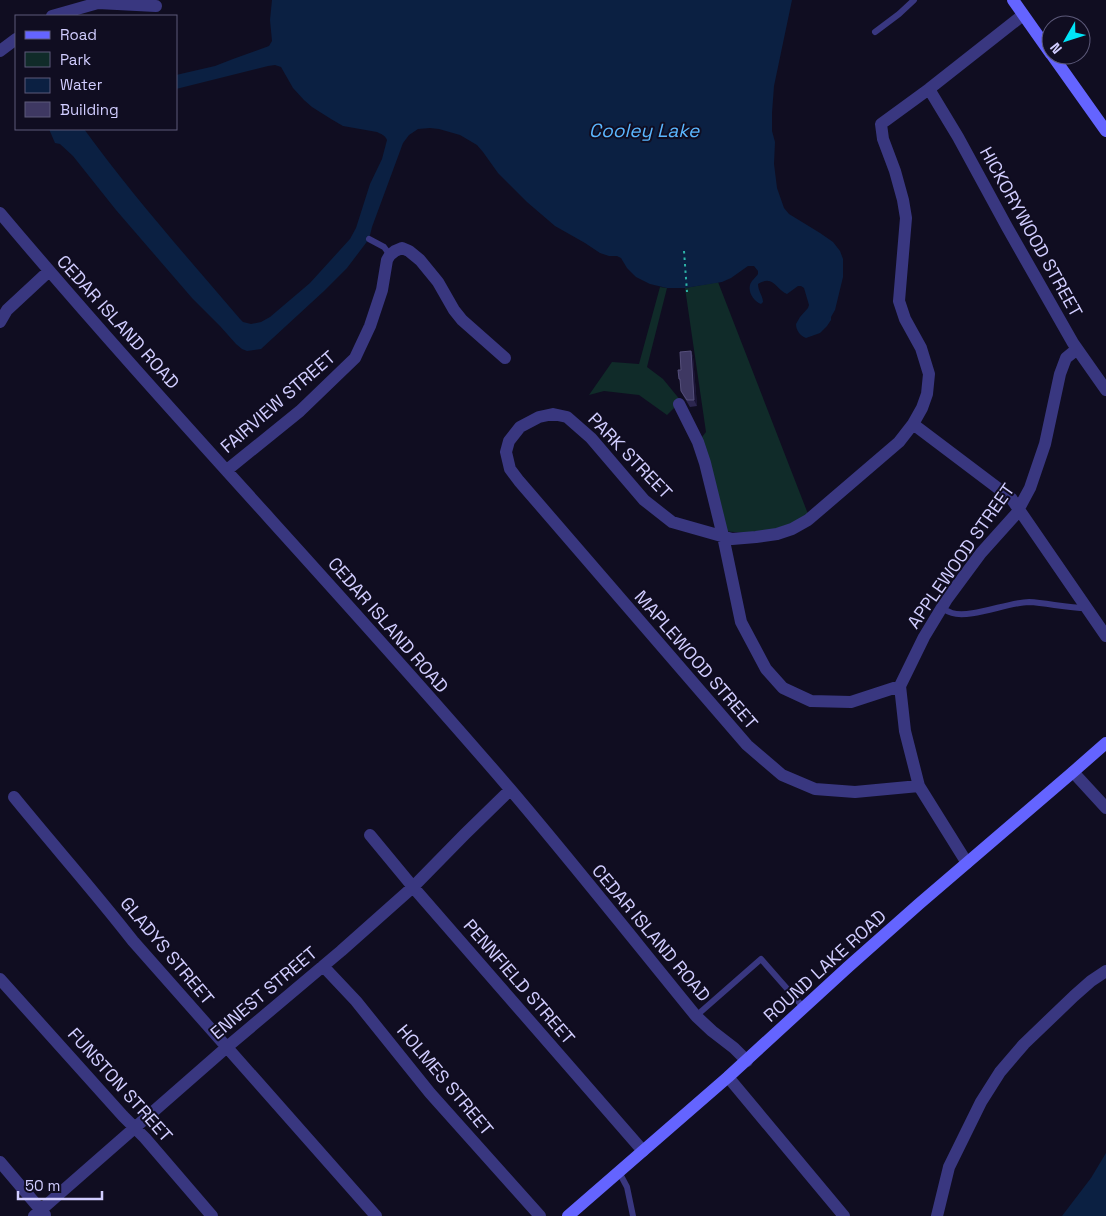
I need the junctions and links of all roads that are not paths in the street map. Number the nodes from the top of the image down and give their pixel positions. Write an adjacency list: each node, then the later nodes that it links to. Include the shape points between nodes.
1 (914, 0): 6 (lane)
2 (1013, 0): 5 (street)
3 (156, 7): 4 (street, via 98,3)
4 (56, 15)
5 (1023, 15): 8 (street); 11 (street)
6 (875, 32)
7 (15, 40): 9 (street)
8 (1041, 41)
9 (0, 51)
10 (1058, 65): 12 (street)
11 (929, 89): 18 (street, HICKORYWOOD STREET); 22 (street, PARK STREET, via 881,124 906,218 899,301 929,374 927,394)
12 (1106, 131)
13 (0, 213): 16 (street, CEDAR ISLAND ROAD)
14 (368, 239): 15 (lane)
15 (393, 252): 19 (street, via 402,248 420,260 462,320); 24 (street, FAIRVIEW STREET, via 387,260 382,290 370,326 355,358 300,410)
16 (49, 271): 17 (street, via 7,310); 24 (street, CEDAR ISLAND ROAD)
17 (0, 322)
18 (1077, 349): 20 (street, HICKORYWOOD STREET); 25 (street, APPLEWOOD STREET, via 1066,358 1060,374 1045,444 1030,488)
19 (505, 358)
20 (1106, 390)
21 (679, 404): 26 (street, via 698,442)
22 (913, 424): 25 (street, via 1011,498); 26 (street, PARK STREET, via 899,442 808,520 792,529 756,538)
23 (506, 452): 26 (street, PARK STREET, via 514,433 530,421 552,414 567,417 591,438 644,500 672,522); 33 (street, MAPLEWOOD STREET, via 510,469 519,481 747,745 782,775 815,789 855,792)
24 (227, 470): 34 (street, CEDAR ISLAND ROAD)
25 (1018, 510): 27 (street, APPLEWOOD STREET, via 981,553); 28 (street)
26 (723, 536): 30 (street, via 741,622 766,669 783,688 811,701 850,702)
27 (942, 608): 28 (lane, via 954,614 968,614 1026,602); 30 (street, APPLEWOOD STREET)
28 (1086, 608): 29 (street)
29 (1106, 636)
30 (900, 686): 33 (street, via 905,731)
31 (1106, 743): 32 (street, ROUND LAKE ROAD)
32 (1073, 772): 36 (street); 38 (street, ROUND LAKE ROAD)
33 (918, 786): 38 (street)
34 (510, 790): 39 (street, ENNEST STREET); 44 (street, CEDAR ISLAND ROAD)
35 (14, 797): 45 (street, GLADYS STREET, via 133,941)
36 (1106, 808)
37 (370, 835): 39 (street, PENNFIELD STREET)
38 (968, 863): 43 (street, ROUND LAKE ROAD)
39 (413, 887): 40 (street, ENNEST STREET); 49 (street, PENNFIELD STREET)
40 (323, 966): 45 (street, ENNEST STREET); 55 (street, HOLMES STREET)
41 (1106, 971): 59 (street, via 1074,996 1000,1072 981,1102 949,1167)
42 (0, 979): 48 (street, FUNSTON STREET)
43 (804, 1008): 44 (lane, via 761,959); 46 (street, ROUND LAKE ROAD)
44 (696, 1016): 46 (street, CEDAR ISLAND ROAD)
45 (227, 1047): 48 (street, ENNEST STREET); 54 (street, GLADYS STREET)
46 (747, 1060): 47 (street, ROUND LAKE ROAD)
47 (728, 1077): 49 (street, ROUND LAKE ROAD); 58 (street)
48 (135, 1127): 52 (street, ENNEST STREET); 53 (street, FUNSTON STREET)
49 (643, 1151): 51 (street, ROUND LAKE ROAD)
50 (0, 1162): 52 (street)
51 (619, 1172): 56 (street, ROUND LAKE ROAD); 57 (lane, via 627,1187)
52 (40, 1214)
53 (212, 1216)
54 (376, 1216)
55 (540, 1216)
56 (568, 1216)
57 (633, 1216)
58 (844, 1216)
59 (936, 1216)

